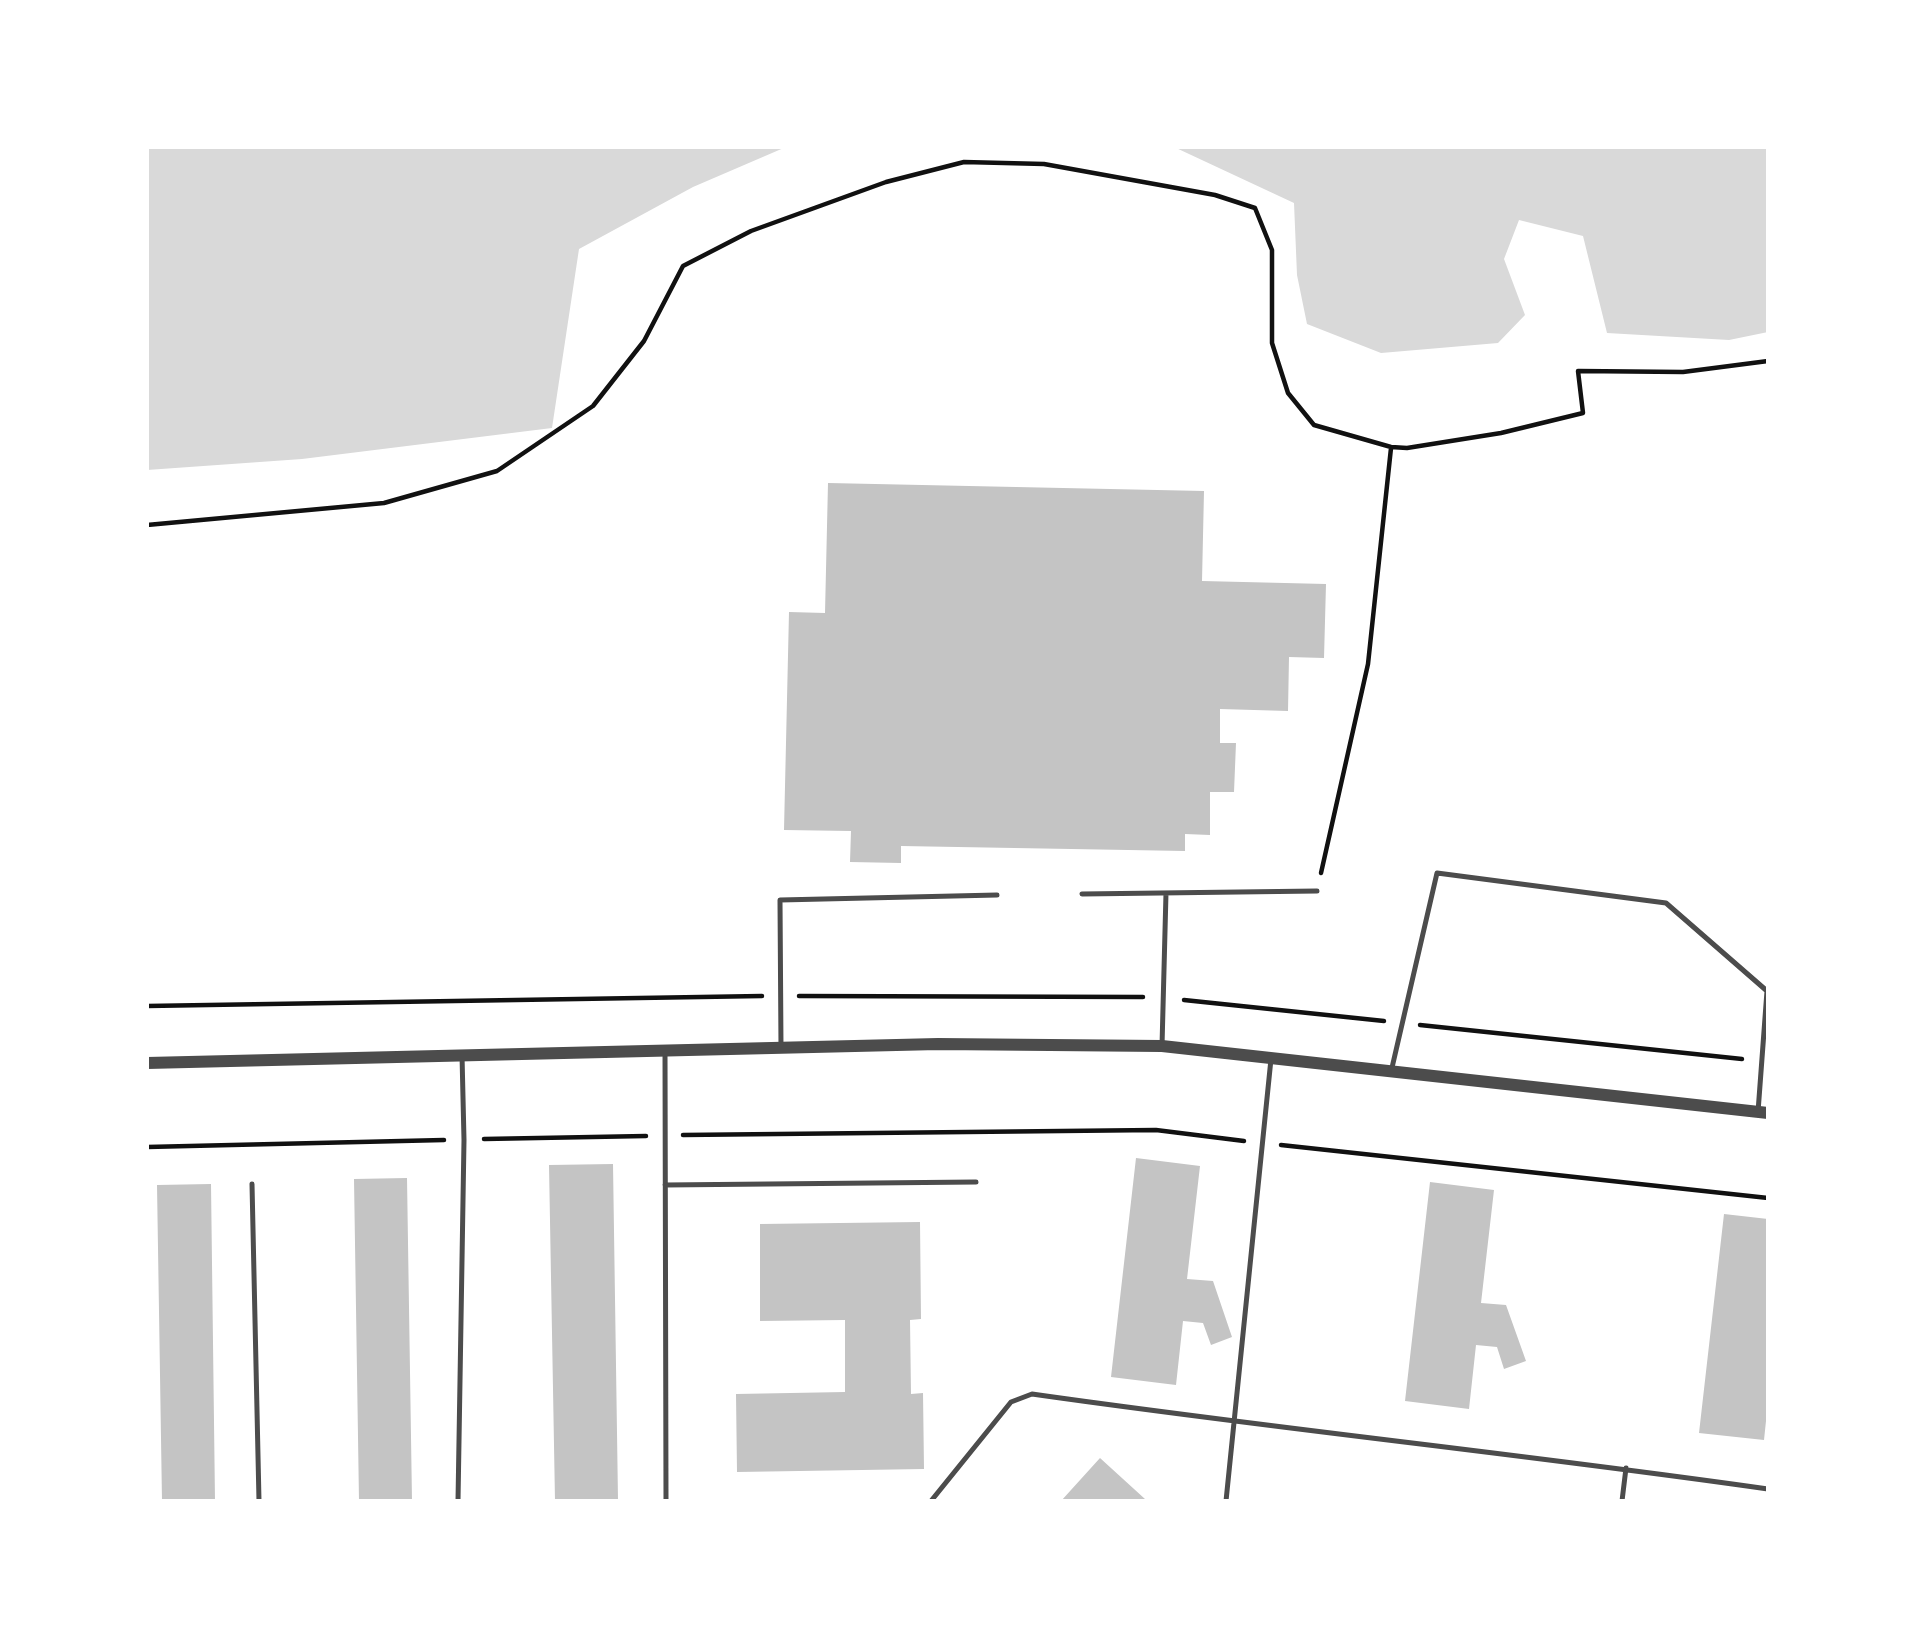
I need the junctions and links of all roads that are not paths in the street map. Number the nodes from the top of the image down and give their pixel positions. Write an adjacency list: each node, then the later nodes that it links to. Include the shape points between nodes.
1 (1317, 891): 2 (lane)
2 (1166, 893): 3 (lane); 5 (lane)
3 (1082, 894)
4 (997, 895): 6 (lane, via 779,900)
5 (1161, 1046): 6 (street); 9 (street)
6 (781, 1048): 7 (street)
7 (665, 1051): 8 (street); 15 (lane)
8 (462, 1055): 10 (street); 20 (lane)
9 (1270, 1059): 11 (street); 16 (lane)
10 (147, 1063)
11 (1391, 1072): 12 (street); 12 (lane, via 1437,873 1666,903 1767,991)
12 (1763, 1113)
13 (976, 1182): 15 (lane)
14 (252, 1184): 19 (lane)
15 (665, 1185): 21 (lane)
16 (1234, 1423): 17 (lane); 22 (lane, via 1032,1394 1011,1402); 23 (lane)
17 (1626, 1468): 18 (lane); 24 (lane)
18 (1768, 1489)
19 (259, 1501)
20 (458, 1501)
21 (666, 1501)
22 (931, 1501)
23 (1226, 1501)
24 (1622, 1501)

